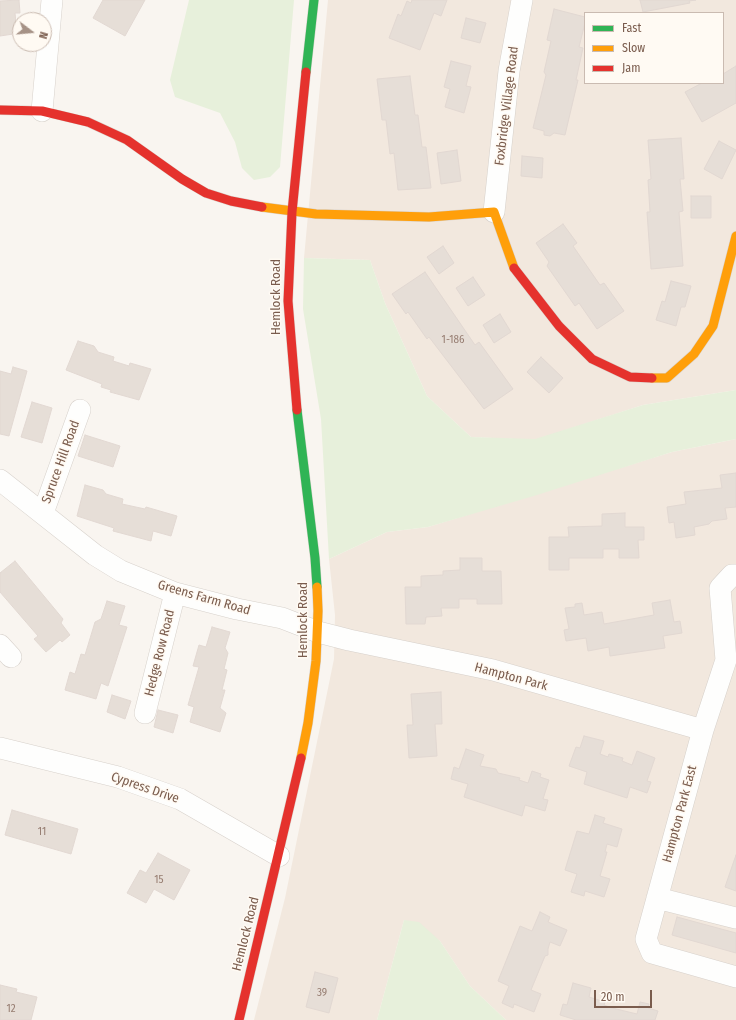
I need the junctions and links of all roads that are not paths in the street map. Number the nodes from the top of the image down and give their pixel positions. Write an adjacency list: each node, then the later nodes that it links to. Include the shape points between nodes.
1 (52, 0): 5 (street)
2 (314, 0): 6 (street, Hemlock Road)
3 (522, 0): 7 (street, Foxbridge Village Road, via 509,72)
4 (0, 110): 5 (street)
5 (42, 111): 6 (street, via 88,122 127,140 206,193 231,201)
6 (292, 212): 7 (street, via 429,217); 14 (street, Hemlock Road, via 288,332 315,558)
7 (494, 212): 8 (street, Foxbridge Village Road, via 513,266 559,326 592,359 630,377 666,378 694,354 713,326)
8 (736, 236)
9 (80, 410): 11 (street, Spruce Hill Road)
10 (0, 480): 11 (street, Greens Farm Road)
11 (43, 513): 13 (street, Greens Farm Road, via 94,555 121,571)
12 (736, 575): 16 (street, Hampton Park East, via 732,575 720,588 726,660)
13 (175, 593): 14 (street, Greens Farm Road, via 282,618); 15 (street, Hedge Row Road)
14 (318, 632): 16 (street, Hampton Park, via 494,670); 18 (street, Hemlock Road, via 308,723)
15 (145, 713)
16 (702, 730): 19 (street, Hampton Park East)
17 (0, 748): 18 (street, Cypress Drive, via 118,778 180,799)
18 (279, 856): 22 (street, Hemlock Road)
19 (657, 898): 20 (street); 21 (street, Hampton Park East, via 646,939 652,952)
20 (736, 918)
21 (736, 977)
22 (239, 1020)

